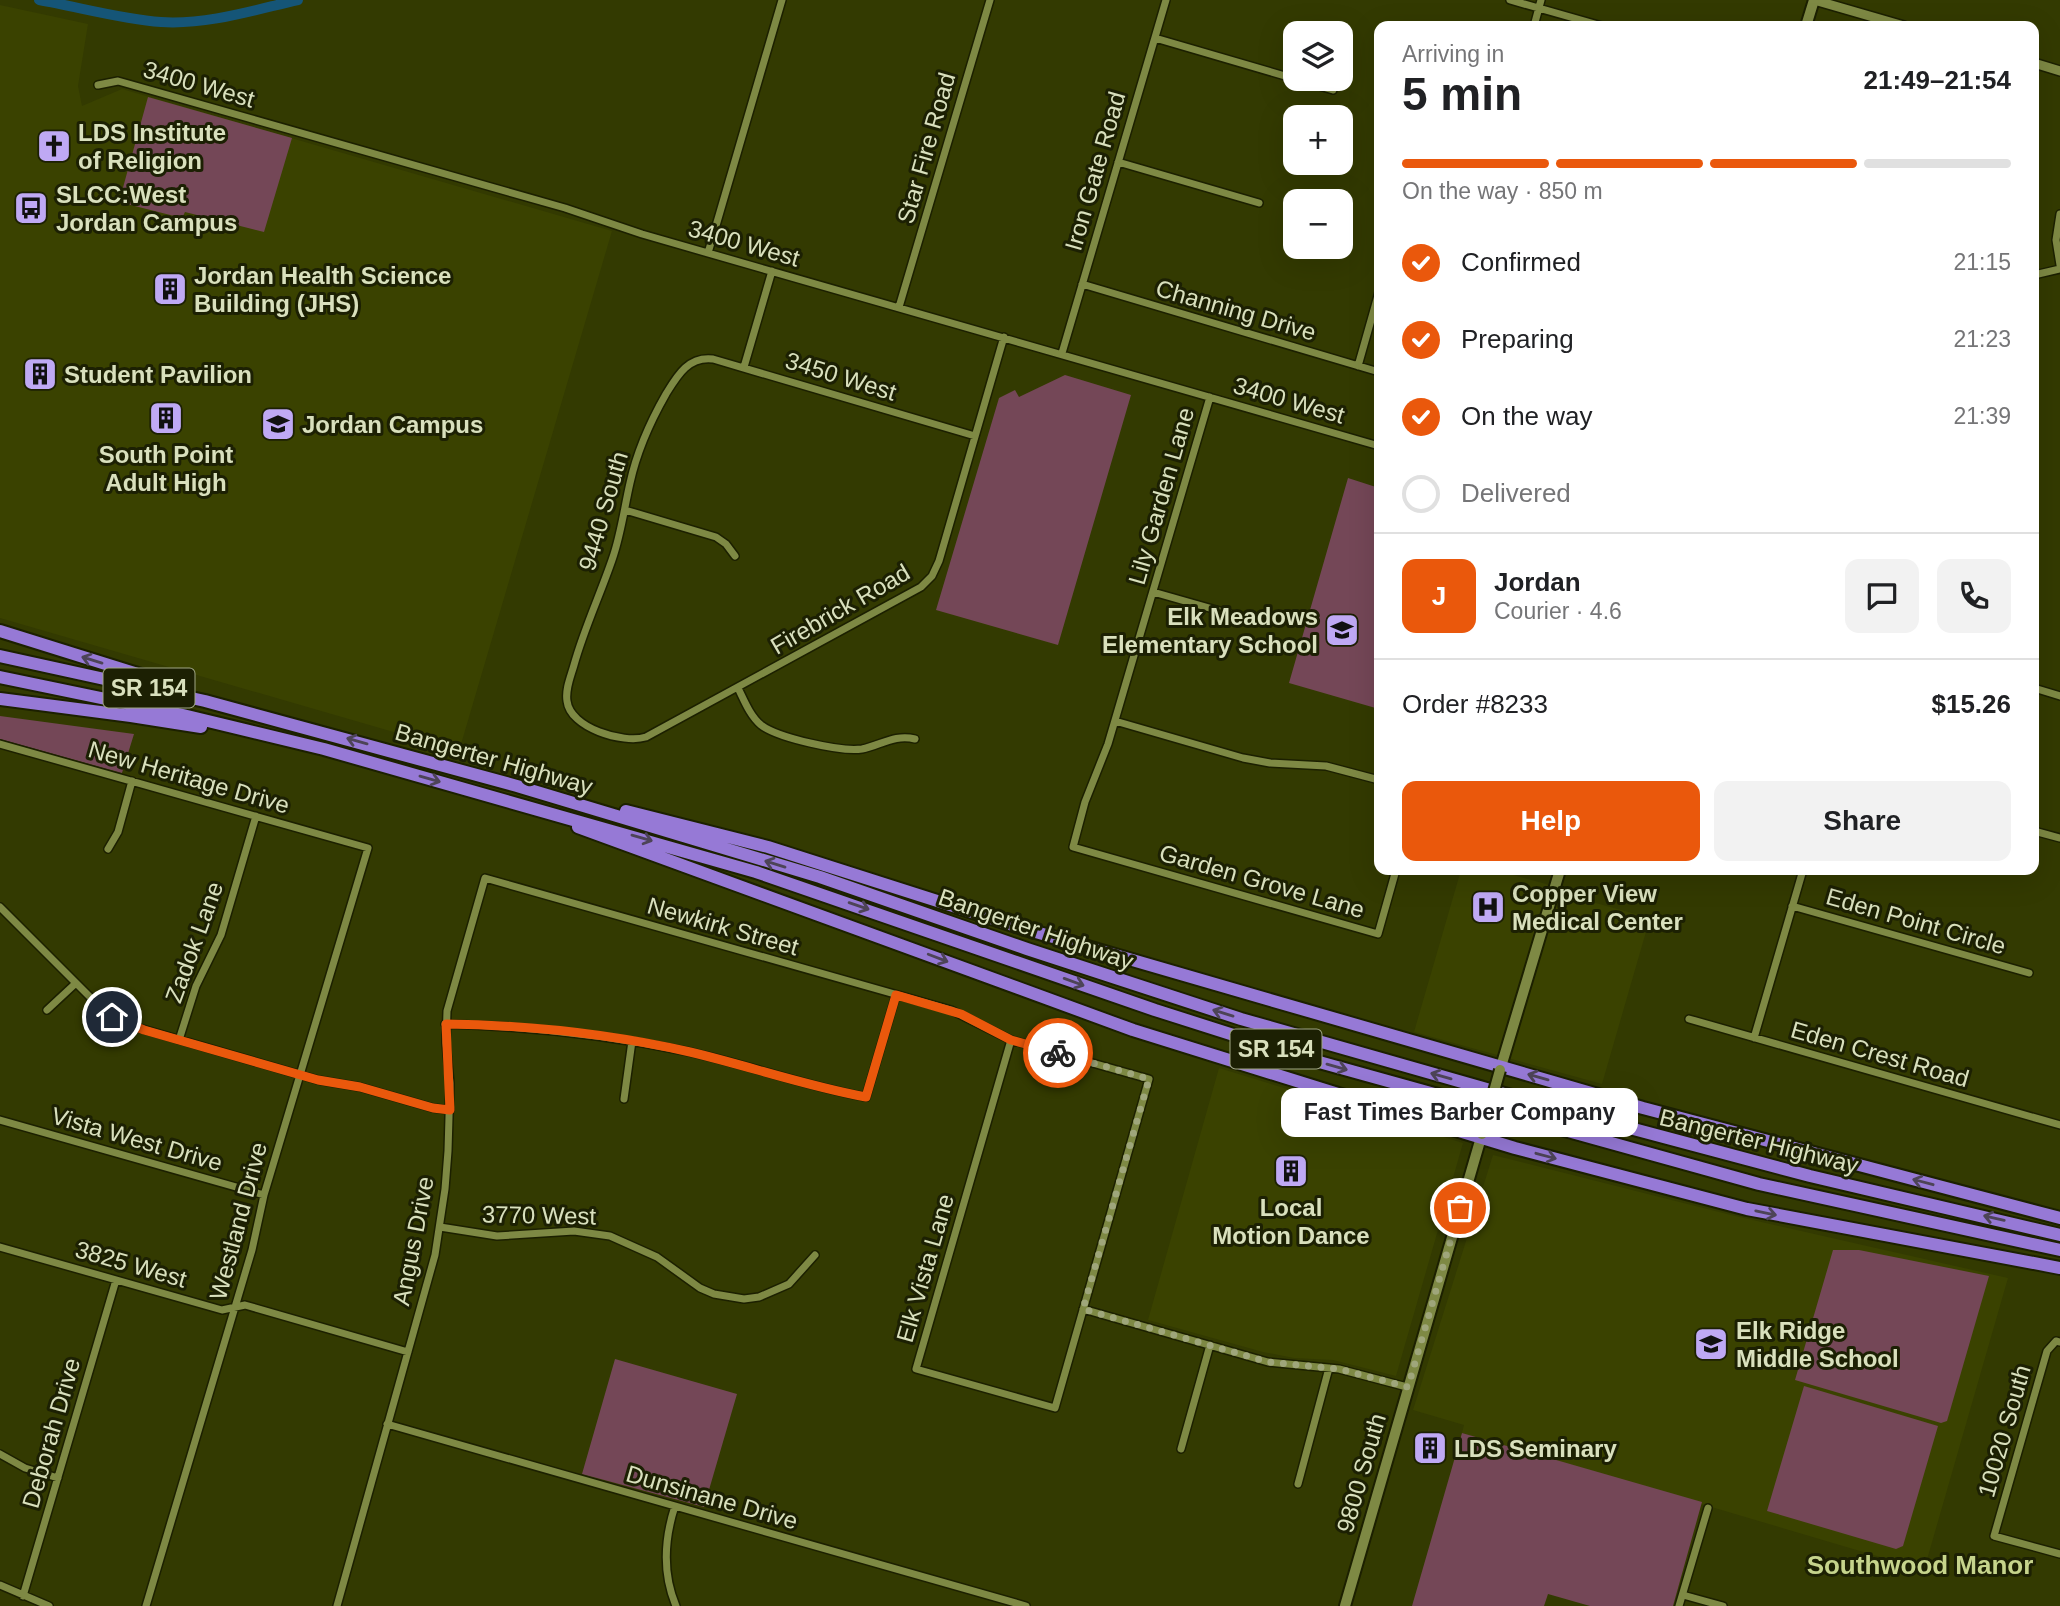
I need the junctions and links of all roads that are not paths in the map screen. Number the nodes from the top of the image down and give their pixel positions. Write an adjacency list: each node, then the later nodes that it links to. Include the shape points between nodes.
1 (782, 0): 19 (street)
2 (990, 0): 24 (street, Star Fire Road)
3 (1166, 0): 11 (street, Iron Gate Road)
4 (1510, 0): 6 (street)
5 (1814, 0): 9 (main road); 10 (street)
6 (1540, 4): 7 (street); 8 (street)
7 (1535, 21)
8 (1588, 21)
9 (1808, 21)
10 (1887, 21)
11 (1155, 38): 14 (street); 16 (street, Iron Gate Road)
12 (2039, 65): 13 (street)
13 (2060, 71)
14 (1283, 75)
15 (98, 85): 19 (street, 3400 West, via 118,81)
16 (1118, 162): 17 (street); 23 (street, Iron Gate Road)
17 (1259, 203)
18 (2060, 214): 20 (street, via 2056,240)
19 (708, 253): 21 (street, 3400 West)
20 (2060, 267): 22 (street)
21 (772, 271): 24 (street, 3400 West); 30 (street)
22 (2039, 273)
23 (1082, 284): 27 (street, Iron Gate Road); 29 (street, Channing Drive)
24 (899, 307): 26 (street, 3400 West)
25 (1374, 310): 29 (street)
26 (1004, 337): 27 (street, 3400 West); 33 (street, Firebrick Road)
27 (1062, 353): 32 (street, 3400 West)
28 (695, 360): 30 (street, 3450 West, via 713,359); 35 (street, 9440 South, via 682,370 652,420)
29 (1358, 366): 31 (street, Channing Drive)
30 (744, 367): 33 (street, 3450 West)
31 (1374, 371)
32 (1210, 397): 34 (street, 3400 West); 37 (street, Lily Garden Lane)
33 (975, 436): 42 (street, Firebrick Road, via 939,561 926,583)
34 (1374, 445)
35 (625, 510): 36 (street, via 716,537); 46 (street, 9440 South, via 568,687 568,706)
36 (735, 556)
37 (1153, 592): 38 (street); 47 (street, Lily Garden Lane)
38 (1241, 617)
39 (0, 631): 48 (highway, one-way to 39)
40 (0, 656): 48 (highway, Bangerter Highway / SR 154)
41 (0, 677): 50 (highway, Bangerter Highway / SR 154)
42 (738, 688): 46 (street, Firebrick Road, via 641,739 627,739); 49 (street, via 758,723 831,748 872,746 897,737)
43 (2039, 690): 44 (street)
44 (2060, 696)
45 (0, 699): 50 (highway)
46 (578, 721)
47 (1115, 721): 52 (street, via 1243,758 1326,766); 59 (street, Lily Garden Lane)
48 (297, 724): 54 (highway, Bangerter Highway / SR 154, one-way to 48)
49 (915, 739)
50 (294, 741): 55 (highway, Bangerter Highway / SR 154, one-way to 55)
51 (0, 744): 53 (street, New Heritage Drive)
52 (1374, 779)
53 (132, 781): 56 (street, New Heritage Drive); 61 (street, via 118,832)
54 (517, 786): 78 (highway, via 768,847 1022,928); 88 (highway, Bangerter Highway / SR 154, one-way to 54, via 1746,1160 1303,1037 820,877)
55 (506, 800): 84 (highway, one-way to 84, via 1154,1038); 90 (highway, Bangerter Highway / SR 154, one-way to 90, via 756,872 1312,1060 1759,1184)
56 (256, 816): 60 (street, New Heritage Drive); 75 (street, Zadok Lane, via 221,935 196,986)
57 (2039, 832): 58 (street)
58 (2060, 838)
59 (1073, 846): 62 (street, Garden Grove Lane, via 1378,934)
60 (368, 848): 79 (street, Westland Drive)
61 (108, 849)
62 (1395, 875)
63 (1559, 875): 78 (main road, 9800 South)
64 (1801, 875): 66 (street)
65 (485, 878): 70 (street, Newkirk Street); 73 (street, Angus Drive, via 449,999)
66 (1792, 906): 68 (street, Eden Point Circle); 74 (street)
67 (0, 907): 69 (street)
68 (2029, 973)
69 (76, 983): 71 (street); 75 (street, via 112,1017)
70 (896, 995): 76 (street, Newkirk Street, via 951,1010); 77 (street, via 866,1097)
71 (47, 1010)
72 (1689, 1019): 74 (street, Eden Crest Road)
73 (446, 1024): 77 (street); 81 (street, Angus Drive)
74 (1755, 1038): 83 (street, Eden Crest Road)
75 (179, 1040): 79 (street)
76 (1011, 1040): 95 (street, Newkirk Street, via 1149,1079); 95 (street, Elk Vista Lane, via 916,1369 1055,1408)
77 (632, 1041): 80 (street)
78 (1501, 1068): 84 (main road, 9800 South, bridge); 86 (highway, one-way to 78)
79 (299, 1075): 81 (street); 85 (street, Westland Drive)
80 (624, 1099)
81 (450, 1110): 87 (street, Angus Drive)
82 (0, 1120): 85 (street, Vista West Drive)
83 (2060, 1125)
84 (1481, 1135): 92 (highway, one-way to 92, via 1747,1209); 100 (main road, 9800 South)
85 (264, 1195): 94 (street, Westland Drive)
86 (2060, 1218)
87 (440, 1227): 91 (street, 3770 West, via 497,1236 574,1231 610,1236 657,1257 700,1288 744,1299 789,1284); 98 (street, Angus Drive)
88 (2060, 1234)
89 (0, 1247): 93 (street, 3825 West)
90 (2060, 1250)
91 (815, 1255)
92 (2060, 1268)
93 (116, 1280): 94 (street, 3825 West, via 222,1310); 104 (street, Deborah Drive)
94 (234, 1308): 98 (street, 3825 West, via 245,1305); 113 (street, Westland Drive)
95 (1083, 1309): 97 (street)
96 (2058, 1341): 108 (street, 10020 South, via 2047,1351 1994,1536)
97 (1210, 1345): 99 (street, via 1283,1365); 102 (street)
98 (408, 1352): 101 (street, Angus Drive)
99 (1329, 1368): 100 (street); 105 (street)
100 (1408, 1387): 117 (main road, 9800 South)
101 (387, 1424): 106 (street, Dunsinane Drive); 114 (street, Angus Drive)
102 (1181, 1449)
103 (0, 1454): 104 (street)
104 (58, 1478): 111 (street, Deborah Drive)
105 (1298, 1485)
106 (675, 1506): 115 (street, via 665,1552); 116 (street, Dunsinane Drive)
107 (1708, 1508): 110 (street)
108 (2060, 1554)
109 (0, 1585): 111 (street)
110 (1683, 1594): 118 (street); 119 (street)
111 (23, 1596): 112 (street)
112 (49, 1606)
113 (146, 1606)
114 (337, 1606)
115 (676, 1606)
116 (1026, 1606)
117 (1345, 1606)
118 (1679, 1606)
119 (1723, 1606)

